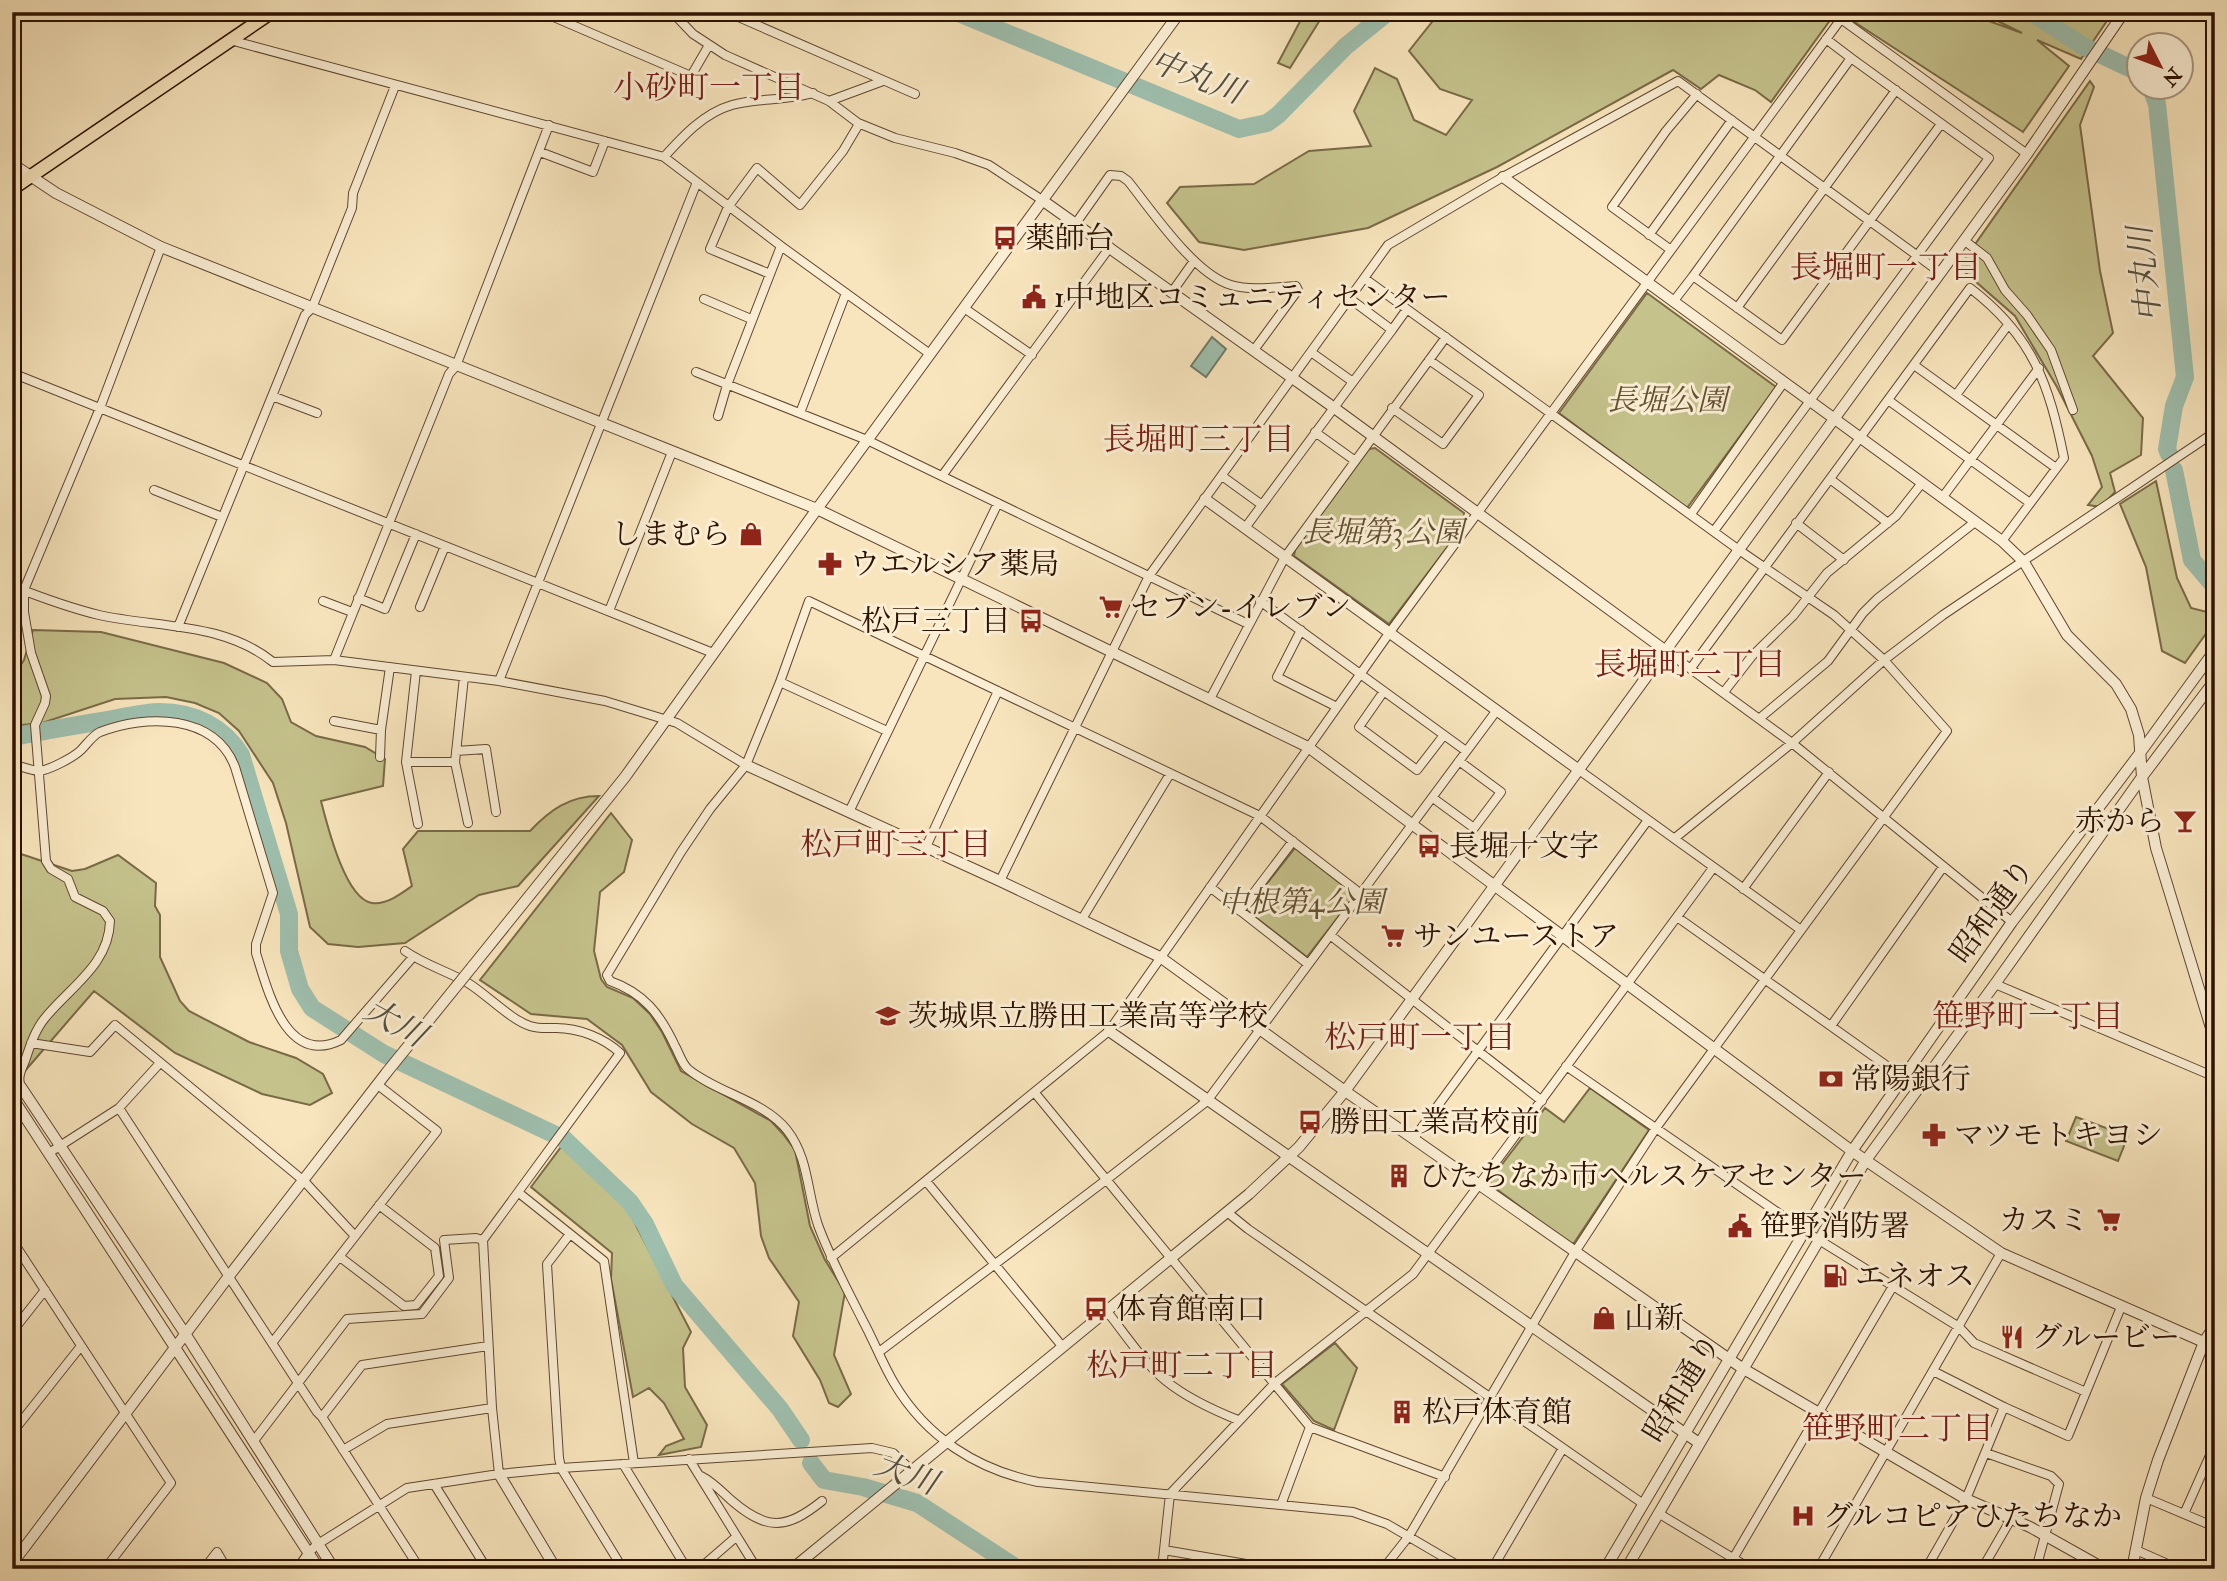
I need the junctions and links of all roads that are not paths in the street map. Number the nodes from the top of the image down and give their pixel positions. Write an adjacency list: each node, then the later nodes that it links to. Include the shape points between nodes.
1 (272, 12): 8 (main road)
2 (542, 12): 9 (street, via 691,76)
3 (672, 12): 9 (street)
4 (727, 12): 11 (street)
5 (1180, 12): 34 (street)
6 (2124, 12): 25 (street)
7 (1826, 39): 10 (street); 22 (street); 25 (street, via 1840,19)
8 (230, 40): 12 (street); 29 (main road)
9 (709, 45): 14 (street)
10 (1851, 58): 13 (street); 26 (street)
11 (883, 81): 15 (street); 17 (street)
12 (396, 86): 19 (street); 56 (street)
13 (1895, 90): 21 (street); 32 (street)
14 (813, 93): 17 (street); 27 (street, via 732,105 685,132)
15 (915, 94)
16 (1697, 94): 18 (street); 30 (street, via 1678,81); 38 (street, via 1612,207)
17 (829, 101): 20 (street)
18 (1732, 120): 22 (street); 38 (street)
19 (549, 124): 23 (street); 24 (street)
20 (859, 124): 34 (street, via 989,165); 35 (street, via 800,205 757,168)
21 (1941, 124): 36 (street); 44 (street, via 1989,158)
22 (1755, 137): 26 (street); 43 (street)
23 (605, 141): 24 (street, via 593,172); 27 (street)
24 (540, 152): 70 (street)
25 (2027, 154): 39 (street)
26 (1781, 156): 32 (street); 48 (street)
27 (664, 157): 31 (street)
28 (13, 165): 29 (street)
29 (32, 176): 33 (main road); 41 (street)
30 (1503, 177): 49 (street, via 1388,245); 50 (street)
31 (697, 182): 35 (street); 91 (street)
32 (1825, 188): 36 (street); 58 (street)
33 (12, 189)
34 (1042, 200): 37 (street); 57 (street)
35 (728, 207): 40 (street); 47 (street, via 710,248)
36 (1870, 221): 44 (street); 58 (street, via 1782,340)
37 (1076, 223): 42 (street); 45 (street, via 1110,174 1121,176)
38 (1649, 234): 43 (street)
39 (1965, 240): 46 (street); 85 (street, via 1987,258 2051,350)
40 (780, 246): 47 (street); 52 (street)
41 (161, 247): 56 (street); 83 (street)
42 (1110, 247): 51 (street); 67 (street)
43 (1671, 250): 50 (street)
44 (1916, 254): 46 (street); 80 (street)
45 (1194, 261): 51 (street); 64 (street, via 1229,285 1296,286 1298,290)
46 (1941, 273): 90 (street)
47 (770, 274): 60 (street)
48 (1693, 276): 55 (street); 58 (street)
49 (1364, 278): 53 (street); 59 (street)
50 (1647, 283): 55 (street); 88 (street)
51 (1172, 292): 64 (street)
52 (846, 293): 66 (street); 87 (street)
53 (1349, 298): 62 (street); 65 (street)
54 (704, 299): 60 (street)
55 (1673, 302): 76 (street)
56 (312, 308): 70 (street); 79 (street)
57 (964, 308): 66 (street); 67 (street)
58 (1737, 308)
59 (1407, 309): 62 (street); 63 (street)
60 (751, 318): 77 (street)
61 (2008, 325): 69 (street, via 1970,288); 71 (street, via 2029,348); 78 (street)
62 (1392, 330): 75 (street)
63 (1446, 337): 68 (street); 88 (street)
64 (1254, 350): 74 (street)
65 (1311, 352): 74 (street); 75 (street)
66 (930, 354): 97 (street)
67 (1032, 355): 103 (street)
68 (1429, 360): 84 (street); 84 (street, via 1479,395 1443,444)
69 (1914, 365): 78 (street); 81 (street)
70 (456, 366): 91 (street); 118 (street)
71 (2039, 368): 92 (street); 102 (street, via 2054,407 2064,458)
72 (696, 372): 77 (street)
73 (12, 373): 83 (street)
74 (1292, 378): 82 (street); 104 (street)
75 (1353, 382): 82 (street)
76 (1784, 382): 80 (street); 115 (street)
77 (727, 385): 87 (street); 89 (street)
78 (1956, 395): 92 (street)
79 (272, 396): 86 (street); 101 (street)
80 (1808, 400): 90 (street); 122 (street)
81 (1888, 400): 96 (street); 100 (street)
82 (1333, 407): 93 (street); 95 (street)
83 (100, 408): 101 (street); 135 (street)
84 (1392, 408): 95 (street)
85 (2073, 410)
86 (317, 413)
87 (800, 413): 97 (street)
88 (1551, 413): 114 (street); 115 (street)
89 (718, 416)
90 (1834, 418): 96 (street); 126 (street)
91 (601, 422): 98 (street); 133 (street)
92 (1996, 424): 100 (street); 102 (street)
93 (1315, 432): 99 (street); 112 (street)
94 (2215, 432): 129 (street)
95 (1372, 436): 99 (street); 114 (street)
96 (1860, 438): 105 (street); 106 (street)
97 (867, 440): 103 (street); 113 (street)
98 (672, 452): 113 (street); 141 (street)
99 (1353, 460): 127 (street)
100 (1971, 460): 108 (street); 111 (street)
101 (244, 466): 116 (street); 118 (street)
102 (2056, 468): 111 (street)
103 (943, 476): 110 (street)
104 (1222, 476): 109 (street); 112 (street)
105 (1830, 479): 119 (street); 120 (street)
106 (1922, 484): 108 (street); 120 (street)
107 (155, 490): 116 (street)
108 (1942, 498): 117 (street)
109 (1205, 499): 121 (street); 131 (street)
110 (998, 503): 131 (street); 132 (street)
111 (2030, 503): 124 (street)
112 (1262, 505): 121 (street)
113 (817, 509): 132 (street); 151 (street)
114 (1478, 514): 147 (street); 150 (street)
115 (1690, 514): 122 (street)
116 (222, 517): 144 (street)
117 (1975, 522): 124 (street); 146 (street, via 1877,599)
118 (390, 523): 123 (street); 137 (street)
119 (1796, 523): 128 (street); 130 (street)
120 (1888, 523): 128 (street)
121 (1245, 528): 127 (street)
122 (1714, 531): 126 (street)
123 (416, 534): 125 (street); 137 (street, via 385,609)
124 (2002, 541): 129 (street)
125 (445, 546): 133 (street); 140 (street)
126 (1739, 550): 130 (street); 150 (street)
127 (1285, 557): 139 (street); 147 (street)
128 (1844, 560): 136 (street)
129 (2024, 562): 154 (street); 180 (street, via 2067,635 2123,692 2139,736)
130 (1765, 566): 136 (street); 156 (street)
131 (1149, 576): 143 (street); 149 (street)
132 (961, 579): 149 (street); 152 (street)
133 (539, 583): 141 (street); 161 (street)
134 (12, 586): 135 (street)
135 (24, 590): 144 (street, via 99,615); 188 (street, via 31,653 46,696 35,727)
136 (1809, 596): 146 (street); 165 (street)
137 (358, 598): 142 (street)
138 (323, 601): 142 (street)
139 (1260, 601): 143 (street); 145 (street)
140 (420, 607)
141 (609, 611): 151 (street)
142 (352, 612): 153 (street)
143 (1248, 624): 166 (street)
144 (178, 627): 153 (street, via 212,632 256,649 272,662)
145 (1301, 630): 158 (street); 167 (street, via 1277,677)
146 (1851, 630): 154 (street); 170 (street, via 1828,662)
147 (1390, 632): 158 (street); 168 (street)
148 (2215, 650): 180 (street, 昭和通り)
149 (1111, 651): 166 (street); 172 (street)
150 (1666, 651): 156 (street); 187 (street)
151 (713, 653): 169 (street)
152 (923, 655): 162 (street, via 809,601); 163 (street); 174 (street)
153 (334, 660): 155 (street)
154 (1885, 660): 176 (street); 196 (street, via 1947,731)
155 (390, 667): 157 (street); 173 (street)
156 (1691, 668): 165 (street)
157 (416, 670): 159 (street); 183 (street)
158 (1361, 674): 164 (street); 167 (street)
159 (464, 677): 161 (street); 178 (street)
160 (2215, 680): 191 (street, 昭和通り)
161 (499, 681): 169 (street, via 605,701)
162 (780, 682): 174 (street); 186 (street)
163 (998, 691): 172 (street); 203 (street)
164 (1384, 691): 175 (street); 175 (street, via 1359,727 1417,770)
165 (1724, 692): 170 (street)
166 (1210, 699): 177 (street)
167 (1337, 707): 177 (street)
168 (1497, 710): 179 (street); 187 (street)
169 (665, 719): 186 (street); 235 (street, bridge, via 625,777)
170 (1760, 719): 176 (street)
171 (334, 721): 173 (street)
172 (1075, 728): 190 (street); 206 (street)
173 (381, 730): 181 (street)
174 (887, 731): 194 (street)
175 (1444, 735): 179 (street)
176 (1792, 743): 189 (street); 201 (street)
177 (1308, 747): 195 (street); 200 (street)
178 (456, 751): 184 (street); 193 (street, via 486,749)
179 (1466, 751): 182 (street)
180 (2140, 753): 191 (street); 214 (street, 昭和通り)
181 (380, 757)
182 (1459, 761): 192 (street); 192 (street, via 1501,792 1474,828)
183 (406, 762): 184 (street); 199 (street)
184 (455, 762): 198 (street)
185 (12, 764): 188 (street)
186 (746, 765): 194 (street); 267 (street, via 681,852 607,978 629,988 653,1009 686,1068 786,1129 800,1150 817,1222)
187 (1579, 770): 197 (street); 207 (street)
188 (40, 771): 228 (street, via 47,865 68,879 75,897 107,914 110,928 93,967 44,1019); 254 (street, via 78,753 97,733 149,722 191,726 206,732 230,753 273,893 256,953 276,1012 305,1043 328,1046 345,1036 409,954 471,985 527,1025 575,1031 607,1041 620,1053)
189 (1829, 772): 196 (street); 209 (street)
190 (1170, 774): 195 (street); 213 (street)
191 (2142, 777): 222 (street, 昭和通り); 227 (street, via 2156,848)
192 (1433, 798): 200 (street)
193 (496, 812)
194 (849, 812): 203 (street)
195 (1260, 816): 202 (street); 208 (street)
196 (1884, 817): 204 (street); 215 (street)
197 (1648, 820): 201 (street); 217 (street)
198 (468, 823)
199 (418, 824)
200 (1414, 824): 207 (street); 210 (street)
201 (1675, 838): 205 (street)
202 (1293, 841): 210 (street); 211 (street)
203 (926, 847): 206 (street)
204 (1944, 867): 214 (street); 224 (street)
205 (1713, 868): 209 (street); 212 (street)
206 (1000, 881): 213 (street)
207 (1495, 885): 217 (street); 223 (street)
208 (1210, 887): 211 (street); 218 (street)
209 (1743, 889): 215 (street)
210 (1361, 894): 216 (street)
211 (1240, 911): 219 (street)
212 (1677, 917): 220 (street); 221 (street)
213 (1082, 919): 218 (street)
214 (2012, 922): 234 (street, 昭和通り)
215 (1801, 930): 220 (street)
216 (1330, 935): 219 (street); 223 (street)
217 (1563, 935): 221 (street); 230 (street)
218 (1160, 957): 225 (street); 226 (street)
219 (1308, 964): 225 (street)
220 (1766, 981): 224 (street); 229 (street)
221 (1627, 983): 229 (street); 232 (street)
222 (1995, 984): 233 (street); 249 (street, 昭和通り)
223 (1411, 1000): 230 (street); 237 (street)
224 (1831, 1026): 234 (street)
225 (1261, 1029): 237 (street); 240 (street)
226 (1109, 1031): 238 (street); 240 (street)
227 (2215, 1041)
228 (31, 1043): 231 (street, via 90,1052 115,1025); 236 (street, via 21,1071)
229 (1716, 1047): 243 (street); 246 (street)
230 (1479, 1051): 241 (street); 244 (street)
231 (160, 1063): 242 (street); 251 (street)
232 (1566, 1066): 241 (street); 243 (street)
233 (2215, 1077)
234 (1904, 1078): 246 (street, 昭和通り)
235 (378, 1085): 251 (street); 255 (street, via 437,1131)
236 (21, 1087): 239 (street); 245 (street)
237 (1345, 1091): 244 (street); 248 (street)
238 (1035, 1093): 250 (street); 252 (street)
239 (13, 1101): 247 (street)
240 (1207, 1101): 248 (street); 250 (street)
241 (1542, 1101): 253 (street)
242 (119, 1108): 245 (street); 270 (street)
243 (1656, 1128): 257 (street); 263 (street)
244 (1414, 1138): 253 (street)
245 (59, 1146): 247 (street); 280 (street)
246 (1852, 1150): 249 (street); 257 (street, 昭和通り)
247 (49, 1153): 287 (street)
248 (1289, 1158): 256 (street); 265 (street)
249 (1866, 1160): 262 (street, 昭和通り); 264 (street)
250 (1106, 1180): 268 (street); 269 (street)
251 (304, 1181): 259 (street); 270 (street)
252 (926, 1181): 267 (street); 269 (street)
253 (1481, 1185): 263 (street); 265 (street)
254 (519, 1193): 258 (street); 261 (street)
255 (379, 1205): 259 (street); 266 (street, via 435,1248 439,1276 416,1305 404,1306)
256 (1227, 1212): 268 (street); 275 (street)
257 (1803, 1230): 262 (street); 289 (street, 昭和通り)
258 (570, 1234): 314 (street, via 604,1261); 316 (street, via 547,1264)
259 (355, 1236): 266 (street)
260 (12, 1240): 272 (street)
261 (483, 1240): 284 (street); 292 (street, via 444,1240 449,1278 422,1314 347,1319)
262 (1819, 1240): 271 (street); 290 (street, 昭和通り)
263 (1575, 1252): 277 (street); 289 (street)
264 (2001, 1253): 273 (street); 278 (street)
265 (1428, 1254): 275 (street, via 1413,1274); 277 (street)
266 (340, 1257): 282 (street)
267 (831, 1258): 288 (street)
268 (1170, 1258): 274 (street); 293 (street)
269 (995, 1265): 285 (street); 288 (street)
270 (229, 1276): 280 (street); 282 (street)
271 (1893, 1286): 278 (street); 298 (street)
272 (45, 1290): 279 (street); 283 (street)
273 (2121, 1307): 281 (street); 294 (street)
274 (1106, 1310): 285 (street); 301 (street, via 1166,1381)
275 (1367, 1311): 293 (street); 295 (street)
276 (2215, 1325): 281 (street)
277 (1532, 1326): 295 (street); 304 (street)
278 (1959, 1327): 291 (street); 294 (street, via 1974,1343)
279 (12, 1332)
280 (186, 1335): 287 (street); 305 (street)
281 (2204, 1342): 286 (street); 323 (street)
282 (272, 1343): 292 (street)
283 (81, 1346): 299 (street); 303 (street)
284 (488, 1346): 297 (street); 300 (street, via 362,1365)
285 (1062, 1346): 306 (street)
286 (2215, 1347)
287 (175, 1350): 299 (street); 339 (street)
288 (879, 1352): 306 (street, via 906,1401)
289 (1728, 1358): 290 (street); 304 (street, 昭和通り)
290 (1742, 1368): 298 (street); 307 (street, 昭和通り)
291 (1933, 1371): 296 (street); 311 (street)
292 (298, 1383): 300 (street); 305 (street)
293 (1274, 1384): 301 (street); 302 (street)
294 (2086, 1392): 296 (street, via 2068,1436)
295 (1490, 1397): 309 (street); 320 (street)
296 (2004, 1407): 312 (street)
297 (492, 1408): 310 (street, via 387,1424); 318 (street)
298 (1819, 1413): 311 (street); 340 (street)
299 (125, 1415): 341 (street); 342 (street, via 171,1483)
300 (323, 1417): 310 (street)
301 (1238, 1420): 322 (street)
302 (1310, 1427): 320 (street); 328 (street)
303 (12, 1433)
304 (1683, 1433): 307 (street); 326 (street, 昭和通り)
305 (253, 1442): 336 (street)
306 (945, 1442): 317 (street); 322 (street, via 1014,1477)
307 (1699, 1443): 329 (street, 昭和通り)
308 (2215, 1444): 330 (street)
309 (1563, 1448): 326 (street); 360 (street)
310 (343, 1450): 327 (street)
311 (1886, 1452): 324 (street); 365 (street)
312 (1986, 1453): 324 (street); 333 (street, via 2051,1476 2059,1484)
313 (689, 1459): 314 (street); 317 (street, via 872,1448 893,1454); 319 (street)
314 (634, 1463): 315 (street)
315 (623, 1464): 316 (street); 352 (street)
316 (561, 1468): 318 (street); 351 (street)
317 (911, 1470): 355 (street)
318 (499, 1474): 321 (street); 350 (street)
319 (701, 1476): 325 (street, via 744,1511 766,1521 792,1522); 335 (street)
320 (1445, 1477): 334 (street)
321 (434, 1483): 327 (street, via 407,1488); 349 (street)
322 (1170, 1494): 328 (street); 337 (street)
323 (2146, 1498): 330 (street); 338 (street)
324 (1966, 1499): 331 (street); 366 (street)
325 (822, 1501)
326 (1642, 1503): 361 (street, 昭和通り)
327 (379, 1505): 336 (street); 348 (street)
328 (1280, 1505): 334 (street, via 1353,1512)
329 (1658, 1513): 340 (street); 362 (street, 昭和通り)
330 (2184, 1514): 332 (street)
331 (2011, 1519): 333 (street); 367 (street)
332 (2215, 1527)
333 (2045, 1535): 368 (street); 369 (street)
334 (1409, 1536): 358 (street); 359 (street)
335 (736, 1537): 353 (street); 354 (street)
336 (318, 1544): 339 (street); 347 (street)
337 (1164, 1550): 356 (street); 357 (street)
338 (2136, 1550): 370 (street); 371 (street)
339 (309, 1552): 345 (street); 346 (street)
340 (1733, 1558): 363 (street); 364 (street)
341 (12, 1564)
342 (105, 1569)
343 (204, 1569): 344 (street, via 217,1552)
344 (227, 1569)
345 (297, 1569)
346 (320, 1569)
347 (334, 1569)
348 (419, 1569)
349 (487, 1569)
350 (556, 1569)
351 (623, 1569)
352 (687, 1569)
353 (699, 1569)
354 (757, 1569)
355 (792, 1569)
356 (1162, 1569)
357 (1276, 1569)
358 (1383, 1569)
359 (1464, 1569)
360 (1492, 1569)
361 (1605, 1569)
362 (1626, 1569)
363 (1727, 1569)
364 (1751, 1569)
365 (1818, 1569)
366 (1926, 1569)
367 (1982, 1569)
368 (2036, 1569)
369 (2105, 1569)
370 (2132, 1569)
371 (2179, 1569)

